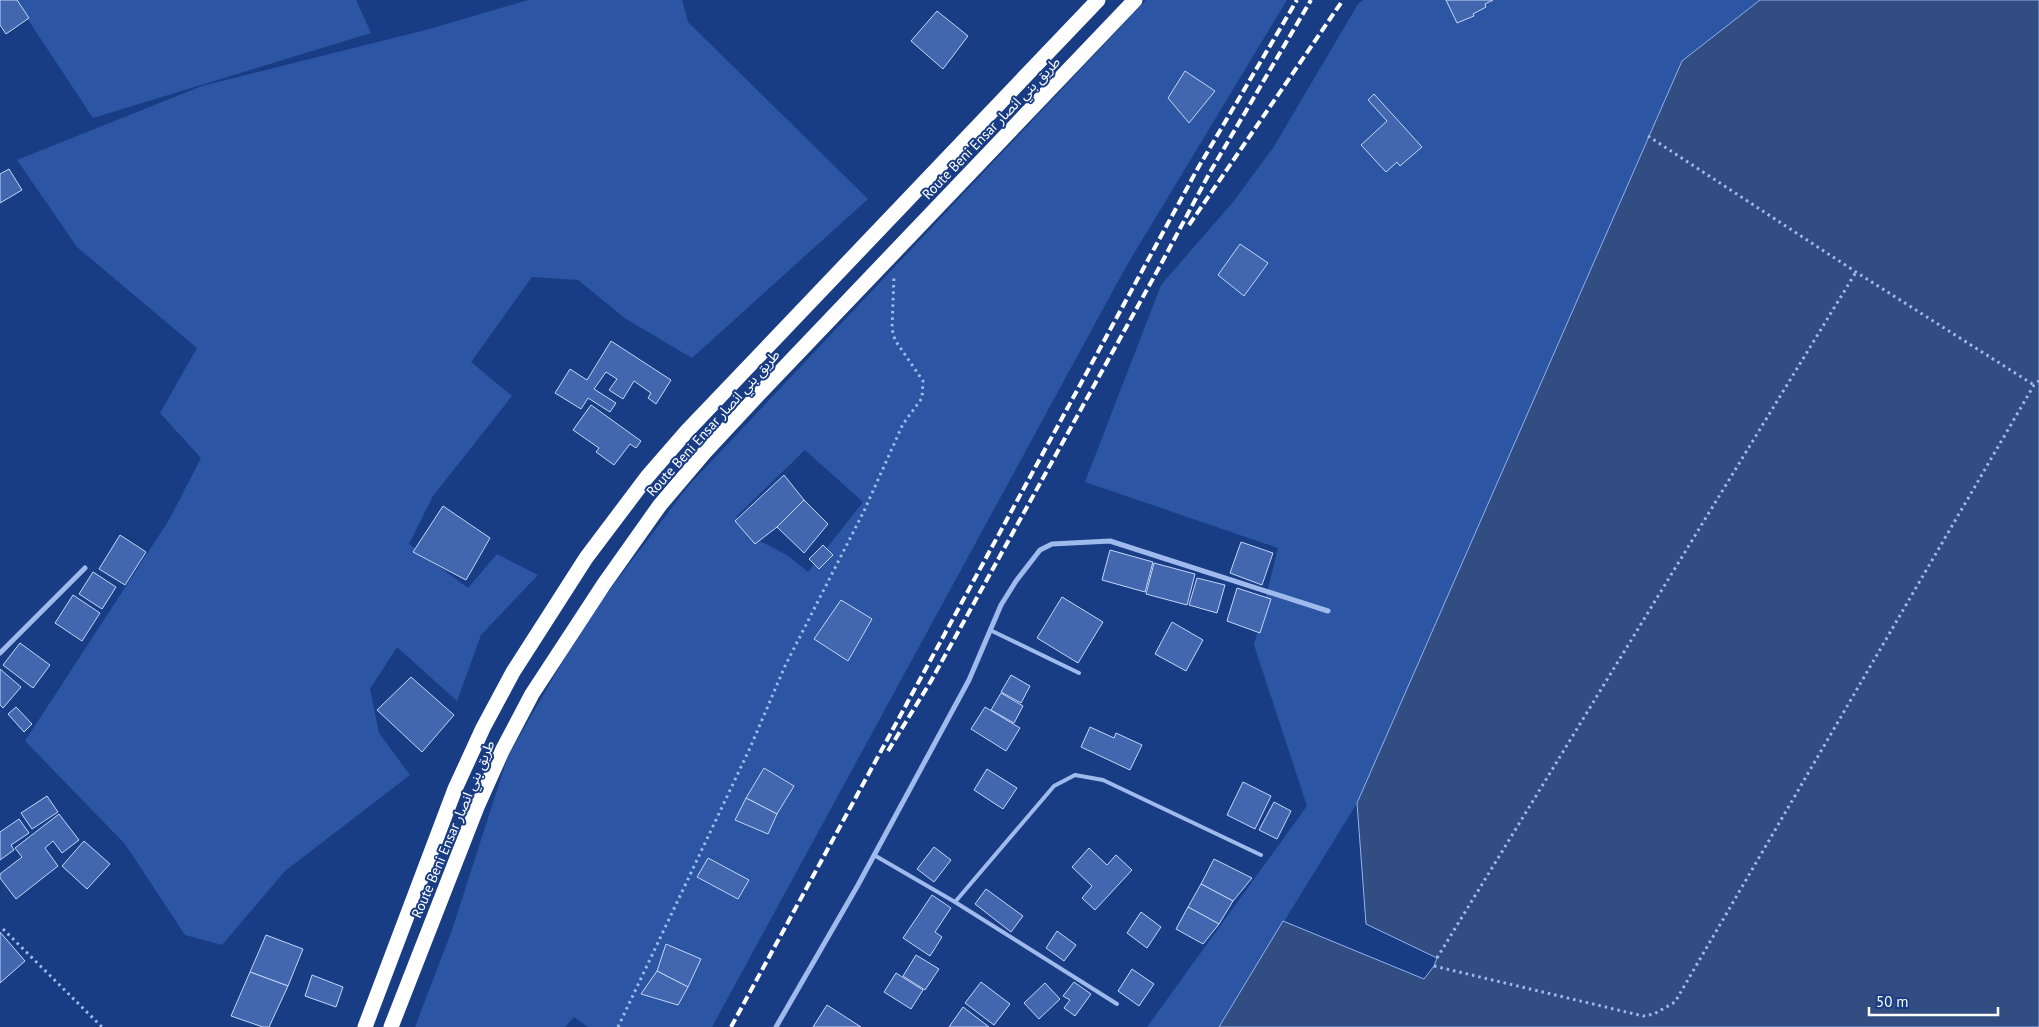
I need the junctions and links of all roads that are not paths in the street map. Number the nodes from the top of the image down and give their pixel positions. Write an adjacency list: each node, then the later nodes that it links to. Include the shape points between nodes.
1 (1098, 0): 12 (highway, Route Beni Ensar طريق بني انصار, via 686,431 586,558 512,672 479,737 455,789)
2 (1135, 0): 13 (highway, Route Beni Ensar طريق بني انصار, via 746,408 660,505 532,694 502,751)
3 (85, 568): 6 (street)
4 (1328, 611): 5 (street, via 1110,541 1084,541 1052,544 1040,550 1016,581)
5 (990, 630): 7 (lane); 8 (street, via 970,680)
6 (0, 653)
7 (1079, 673)
8 (874, 855): 10 (lane); 14 (street)
9 (1262, 855): 10 (lane, via 1103,780 1075,775 1054,786)
10 (954, 902): 11 (lane)
11 (1117, 1004)
12 (365, 1027)
13 (391, 1027)
14 (776, 1027)

